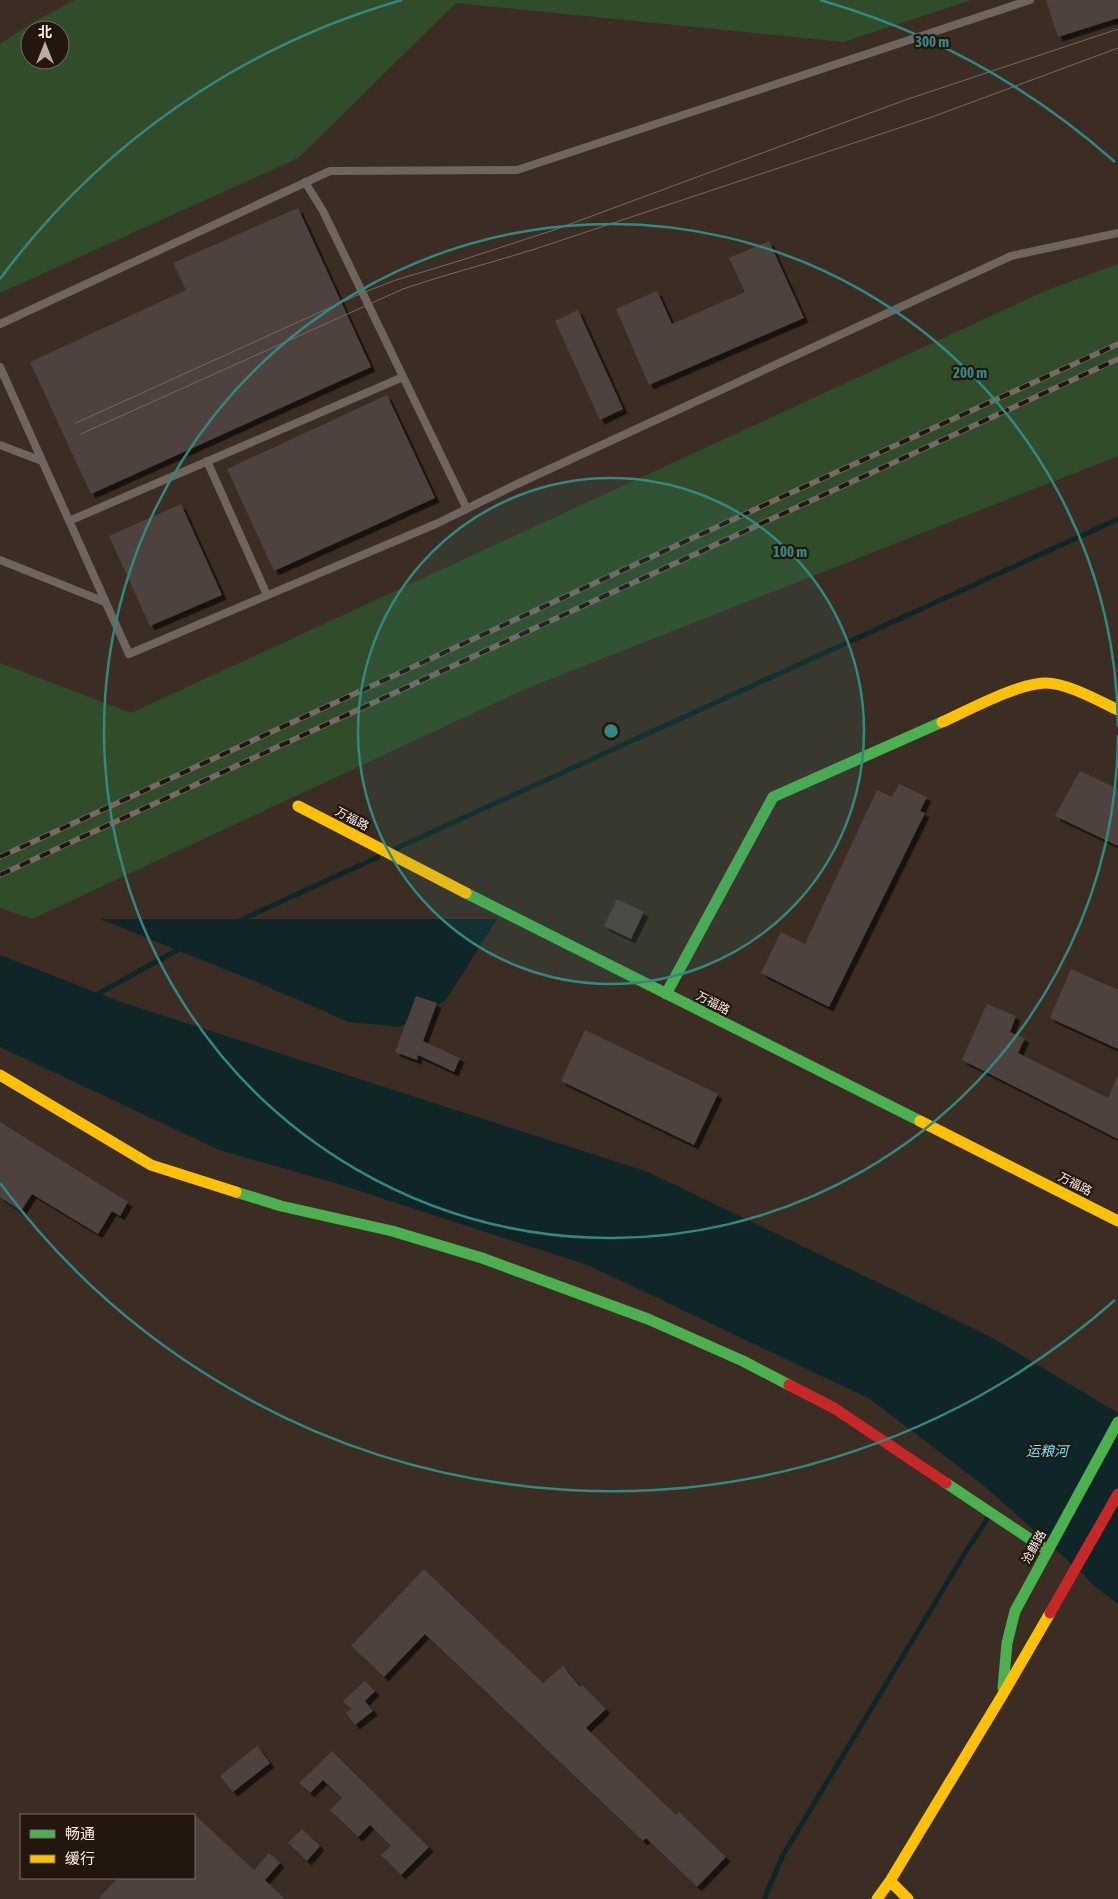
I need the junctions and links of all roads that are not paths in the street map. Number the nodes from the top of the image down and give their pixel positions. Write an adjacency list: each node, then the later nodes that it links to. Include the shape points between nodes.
1 (1030, 0): 2 (lane, via 517,170 330,170)
2 (306, 182): 4 (lane); 6 (lane)
3 (1118, 233): 10 (lane, via 1011,256)
4 (0, 324)
5 (0, 367): 8 (lane)
6 (403, 377): 9 (lane); 10 (lane)
7 (0, 445): 8 (lane)
8 (42, 461): 11 (lane)
9 (207, 461): 11 (lane); 13 (lane)
10 (467, 509): 13 (lane)
11 (69, 521): 14 (lane)
12 (0, 560): 14 (lane)
13 (267, 595): 14 (lane, via 128,654)
14 (105, 602)
15 (1118, 710): 17 (street, via 1075,690 1047,683 1022,687 773,797)
16 (298, 806): 17 (street, 万福路)
17 (666, 994): 19 (street, 万福路)
18 (0, 1075): 22 (street, via 151,1166 280,1206 392,1231 482,1258 648,1320 743,1361 834,1408)
19 (1118, 1221)
20 (1118, 1422): 22 (street, 沧麒路)
21 (1118, 1494): 23 (street, 沧麒路)
22 (1048, 1551): 23 (street, 沧麒路, via 1015,1610 1007,1643)
23 (1003, 1694): 24 (street, 沧麒路)
24 (890, 1881): 25 (street, 沧麒路); 26 (street)
25 (876, 1899)
26 (908, 1899)

